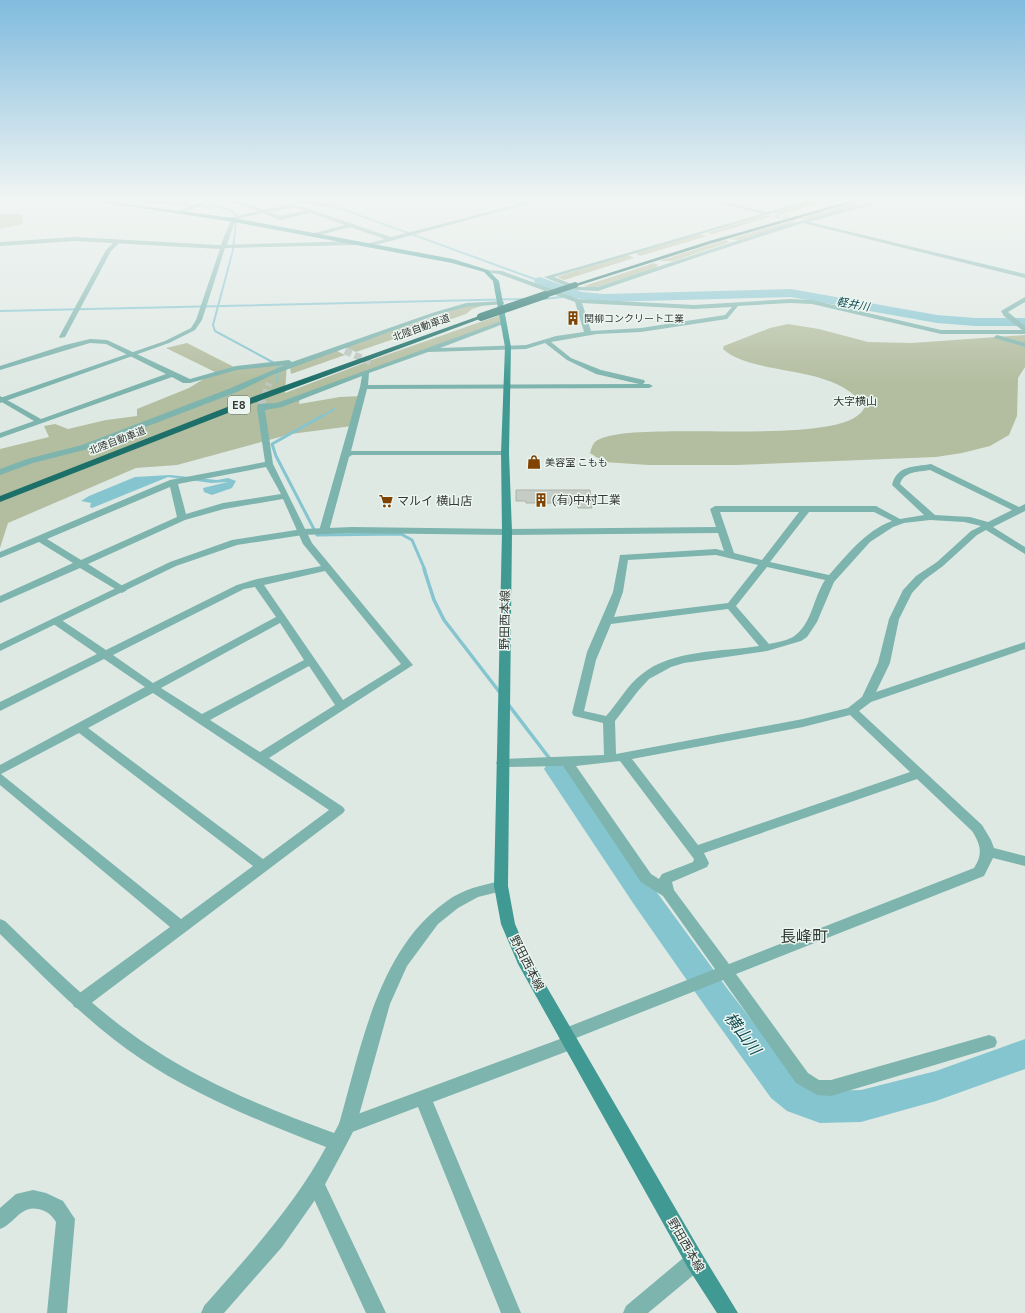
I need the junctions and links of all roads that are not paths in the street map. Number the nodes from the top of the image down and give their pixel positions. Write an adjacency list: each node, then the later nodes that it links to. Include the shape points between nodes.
1 (103, 261): 22 (street)
2 (217, 261): 29 (street, via 199,320 192,329)
3 (449, 261): 9 (main road)
4 (603, 261): 11 (street)
5 (633, 261): 17 (highway, 北陸自動車道 / E8, via 566,282)
6 (650, 261): 17 (highway, 北陸自動車道 / E8, bridge)
7 (683, 261): 11 (street, via 598,289 578,289)
8 (964, 261): 10 (street)
9 (486, 271): 12 (street, via 500,272); 15 (main road, 野田西本線, via 496,281)
10 (1025, 276)
11 (549, 277): 12 (street)
12 (531, 282): 14 (street)
13 (1025, 299): 19 (street, via 1004,311)
14 (578, 301): 16 (street, via 694,307); 20 (street)
15 (502, 303): 18 (main road, 野田西本線); 25 (street, via 460,306)
16 (736, 305): 20 (street, via 727,318 641,330); 21 (street, via 812,302 933,331)
17 (480, 314): 48 (highway, 北陸自動車道 / E8, via 255,392); 50 (highway, 北陸自動車道 / E8)
18 (504, 322): 26 (main road, 野田西本線); 27 (street)
19 (1024, 329): 21 (street, via 978,331)
20 (588, 333): 23 (street)
21 (983, 333): 24 (street)
22 (62, 337)
23 (546, 341): 26 (street, via 526,347); 39 (street, via 569,359 599,372 637,380 649,386)
24 (1025, 345)
25 (337, 348): 28 (street); 31 (street)
26 (508, 348): 27 (street); 39 (main road, 野田西本線)
27 (426, 350): 32 (street)
28 (345, 351)
29 (134, 355): 33 (street, via 108,342 90,341); 36 (street); 40 (street)
30 (373, 363): 32 (street)
31 (280, 366): 35 (street); 36 (street, via 269,363 230,369 190,381)
32 (381, 366): 34 (street)
33 (0, 368)
34 (366, 372): 38 (street); 45 (street, via 275,406 261,407)
35 (271, 373): 37 (street); 46 (street, via 234,390 85,447 30,461)
36 (173, 374): 41 (street)
37 (269, 383)
38 (364, 387): 39 (street); 44 (street)
39 (508, 387): 43 (main road, 野田西本線)
40 (1, 400): 41 (street)
41 (40, 421): 42 (street)
42 (0, 436)
43 (505, 453): 44 (street, via 354,452); 60 (main road, 野田西本線)
44 (345, 456): 58 (street)
45 (269, 464): 47 (street); 49 (street)
46 (0, 472)
47 (173, 482): 53 (street); 61 (street)
48 (0, 490)
49 (286, 496): 53 (street, via 223,506); 59 (street)
50 (0, 498)
51 (807, 508): 55 (street, via 876,509); 57 (street, via 715,509); 66 (street)
52 (1021, 509): 54 (street, via 931,467 906,471 898,477 896,485); 56 (street)
53 (182, 518): 65 (street)
54 (933, 518): 55 (street); 56 (street, via 973,521)
55 (898, 521): 68 (street, via 882,528 861,544)
56 (987, 526): 62 (street); 82 (street, via 974,533 907,592 894,619 884,663)
57 (721, 530): 60 (street); 64 (street)
58 (322, 531): 59 (street); 60 (street)
59 (305, 532): 67 (street, via 308,544); 70 (street, via 235,542 173,564)
60 (507, 532): 92 (main road, 野田西本線)
61 (39, 538): 63 (street); 65 (street)
62 (1025, 551)
63 (0, 555)
64 (730, 556): 66 (street); 75 (street, via 716,552 622,557 622,581)
65 (81, 564): 70 (street); 71 (street)
66 (764, 564): 68 (street); 72 (street)
67 (327, 568): 69 (street); 83 (street, via 407,665)
68 (832, 579): 78 (street, via 806,632 797,640)
69 (257, 582): 73 (street); 79 (street, via 241,587)
70 (122, 590): 74 (street)
71 (0, 600)
72 (732, 606): 75 (street); 78 (street)
73 (282, 618): 80 (street); 81 (street)
74 (56, 621): 77 (street); 79 (street)
75 (608, 621): 87 (street, via 596,645 578,712)
76 (1025, 645): 82 (street)
77 (0, 648)
78 (767, 648): 87 (street, via 677,662 653,671 629,692 618,713)
79 (105, 655): 81 (street); 84 (street)
80 (310, 660): 83 (street); 86 (street)
81 (152, 687): 86 (street); 88 (street)
82 (867, 699): 85 (street)
83 (341, 706): 90 (street)
84 (0, 707)
85 (852, 711): 89 (street); 94 (street)
86 (202, 719): 90 (street)
87 (609, 720): 89 (street)
88 (79, 727): 93 (street); 99 (street)
89 (616, 757): 91 (street); 96 (street)
90 (260, 758): 99 (street, via 338,810)
91 (564, 762): 92 (street); 101 (street, via 646,878)
92 (502, 763): 100 (main road, 野田西本線)
93 (0, 770)
94 (919, 774): 96 (street); 97 (street, via 977,828 986,840)
95 (0, 778): 103 (street)
96 (695, 851): 101 (street, via 702,863 667,878 664,882)
97 (989, 852): 98 (street); 104 (street, via 979,872)
98 (1025, 861)
99 (263, 866): 103 (street)
100 (501, 886): 106 (main road, 野田西本線, via 508,924 523,960); 109 (street, via 474,893 453,904 433,920 401,962 382,1004)
101 (668, 892): 104 (street)
102 (0, 925): 105 (street)
103 (181, 927): 105 (street)
104 (724, 972): 106 (street); 107 (street, via 802,1078 817,1087 831,1088)
105 (80, 1002): 110 (street, via 108,1026 169,1068 250,1109)
106 (568, 1039): 108 (street); 113 (main road, 野田西本線)
107 (989, 1042)
108 (423, 1098): 109 (street); 117 (street)
109 (347, 1126): 110 (street)
110 (338, 1143): 111 (street)
111 (316, 1184): 115 (street, via 275,1240); 116 (street)
112 (0, 1220): 114 (street, via 22,1200 33,1199 57,1207 66,1219)
113 (695, 1261): 118 (street); 119 (main road, 野田西本線)
114 (56, 1313)
115 (211, 1313)
116 (376, 1313)
117 (511, 1313)
118 (633, 1313)
119 (728, 1313)

